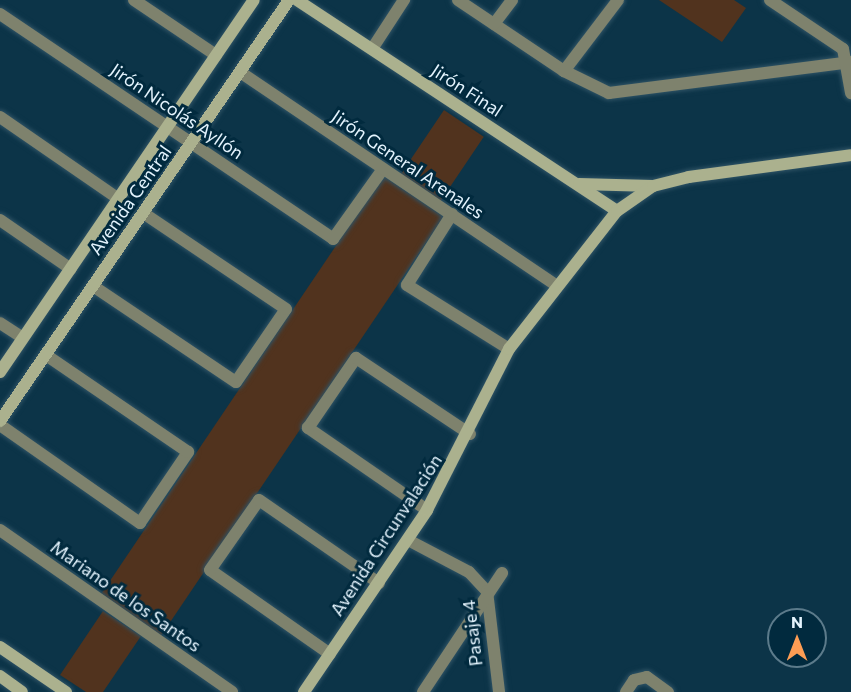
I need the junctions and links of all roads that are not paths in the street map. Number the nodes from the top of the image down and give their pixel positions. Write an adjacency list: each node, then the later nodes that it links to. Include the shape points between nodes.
1 (134, 0): 13 (street)
2 (254, 0): 13 (street, Avenida Central)
3 (289, 0): 16 (street, Avenida Central)
4 (297, 0): 12 (street, Jirón Final)
5 (404, 0): 12 (street)
6 (458, 0): 11 (street)
7 (512, 0): 11 (street)
8 (618, 0): 15 (street)
9 (770, 0): 14 (street, via 843,49)
10 (0, 14): 19 (street, Jirón Nicolás Ayllón)
11 (494, 24): 15 (street)
12 (372, 49): 23 (street, Jirón Final)
13 (216, 55): 19 (street, Avenida Central)
14 (849, 62): 15 (street, via 609,93); 17 (street)
15 (564, 71)
16 (240, 72): 20 (street, Avenida Central); 22 (street, Jirón General Arenales)
17 (851, 93)
18 (0, 117): 25 (street)
19 (168, 126): 20 (street, Jirón Nicolás Ayllón); 25 (street, Avenida Central)
20 (191, 143): 22 (street, Jirón Nicolás Ayllón, via 333,239); 27 (street, Avenida Central)
21 (851, 155): 24 (street, Avenida Circunvalación)
22 (383, 169): 28 (street, Jirón General Arenales)
23 (577, 184): 24 (street); 26 (street, Jirón Final)
24 (653, 186): 26 (street, Avenida Circunvalación)
25 (119, 198): 30 (street, Avenida Central)
26 (617, 211): 32 (street, Avenida Circunvalación)
27 (143, 213): 31 (street, Avenida Central); 31 (street, via 286,309 236,382)
28 (452, 214): 32 (street, Jirón General Arenales); 35 (street, via 407,285)
29 (0, 220): 30 (street)
30 (71, 269): 34 (street, Avenida Central)
31 (93, 286): 36 (street, Avenida Central)
32 (557, 286): 35 (street, Avenida Circunvalación)
33 (0, 322): 34 (street)
34 (24, 338): 37 (street, Avenida Central)
35 (509, 349): 39 (street, Avenida Circunvalación)
36 (46, 355): 38 (street, Avenida Central); 38 (street, via 189,452 140,524)
37 (0, 372)
38 (0, 423)
39 (470, 434): 40 (street, Avenida Circunvalación); 40 (street, via 356,358 308,428)
40 (427, 510): 42 (street, Avenida Circunvalación)
41 (0, 530): 51 (street, Mariano de los Santos)
42 (408, 540): 44 (street, Avenida Circunvalación); 45 (street, Pasaje 4, via 469,572)
43 (502, 573): 45 (street)
44 (379, 582): 47 (street, Avenida Circunvalación); 47 (street, via 259,501 210,570)
45 (487, 591): 53 (street); 54 (street, Pasaje 4)
46 (0, 646): 50 (street)
47 (330, 654): 52 (street, Avenida Circunvalación)
48 (0, 676): 49 (street)
49 (22, 692)
50 (66, 692)
51 (232, 692)
52 (304, 692)
53 (423, 692)
54 (499, 692)
55 (626, 692): 56 (street, via 634,680 647,676)
56 (668, 692)

